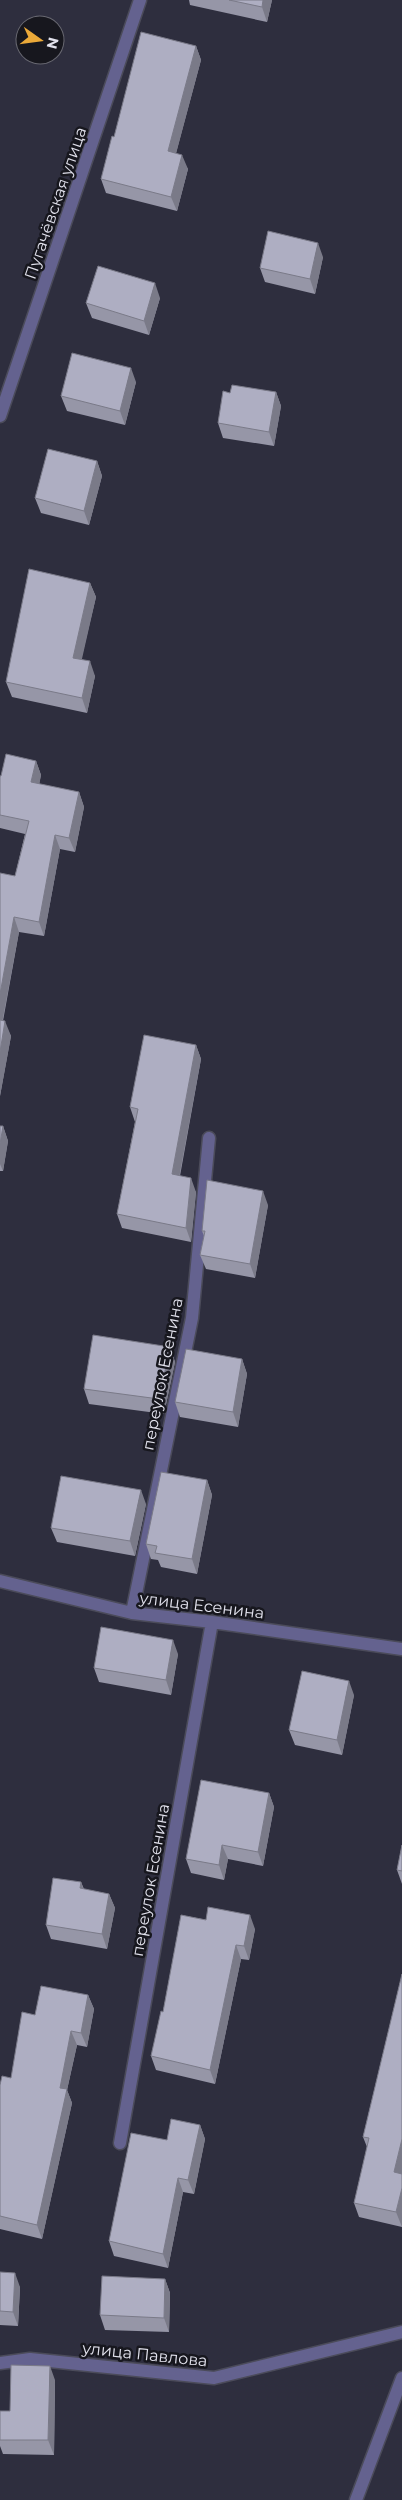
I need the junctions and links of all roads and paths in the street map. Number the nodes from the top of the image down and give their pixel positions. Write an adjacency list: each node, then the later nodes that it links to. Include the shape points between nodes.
1 (140, 0): 2 (street, Пугачёвская улица)
2 (0, 416)
3 (209, 1138): 5 (street, переулок Есенина, via 192,1318)
4 (0, 1581): 5 (street, улица Есенина)
5 (132, 1613): 6 (street, улица Есенина)
6 (212, 1622): 7 (street, улица Есенина); 8 (street, переулок Есенина)
7 (402, 1649)
8 (120, 2144)
9 (402, 2332): 10 (street, улица Павлова, via 214,2378 30,2358)
10 (0, 2363)
11 (402, 2378): 12 (street)
12 (356, 2500)

